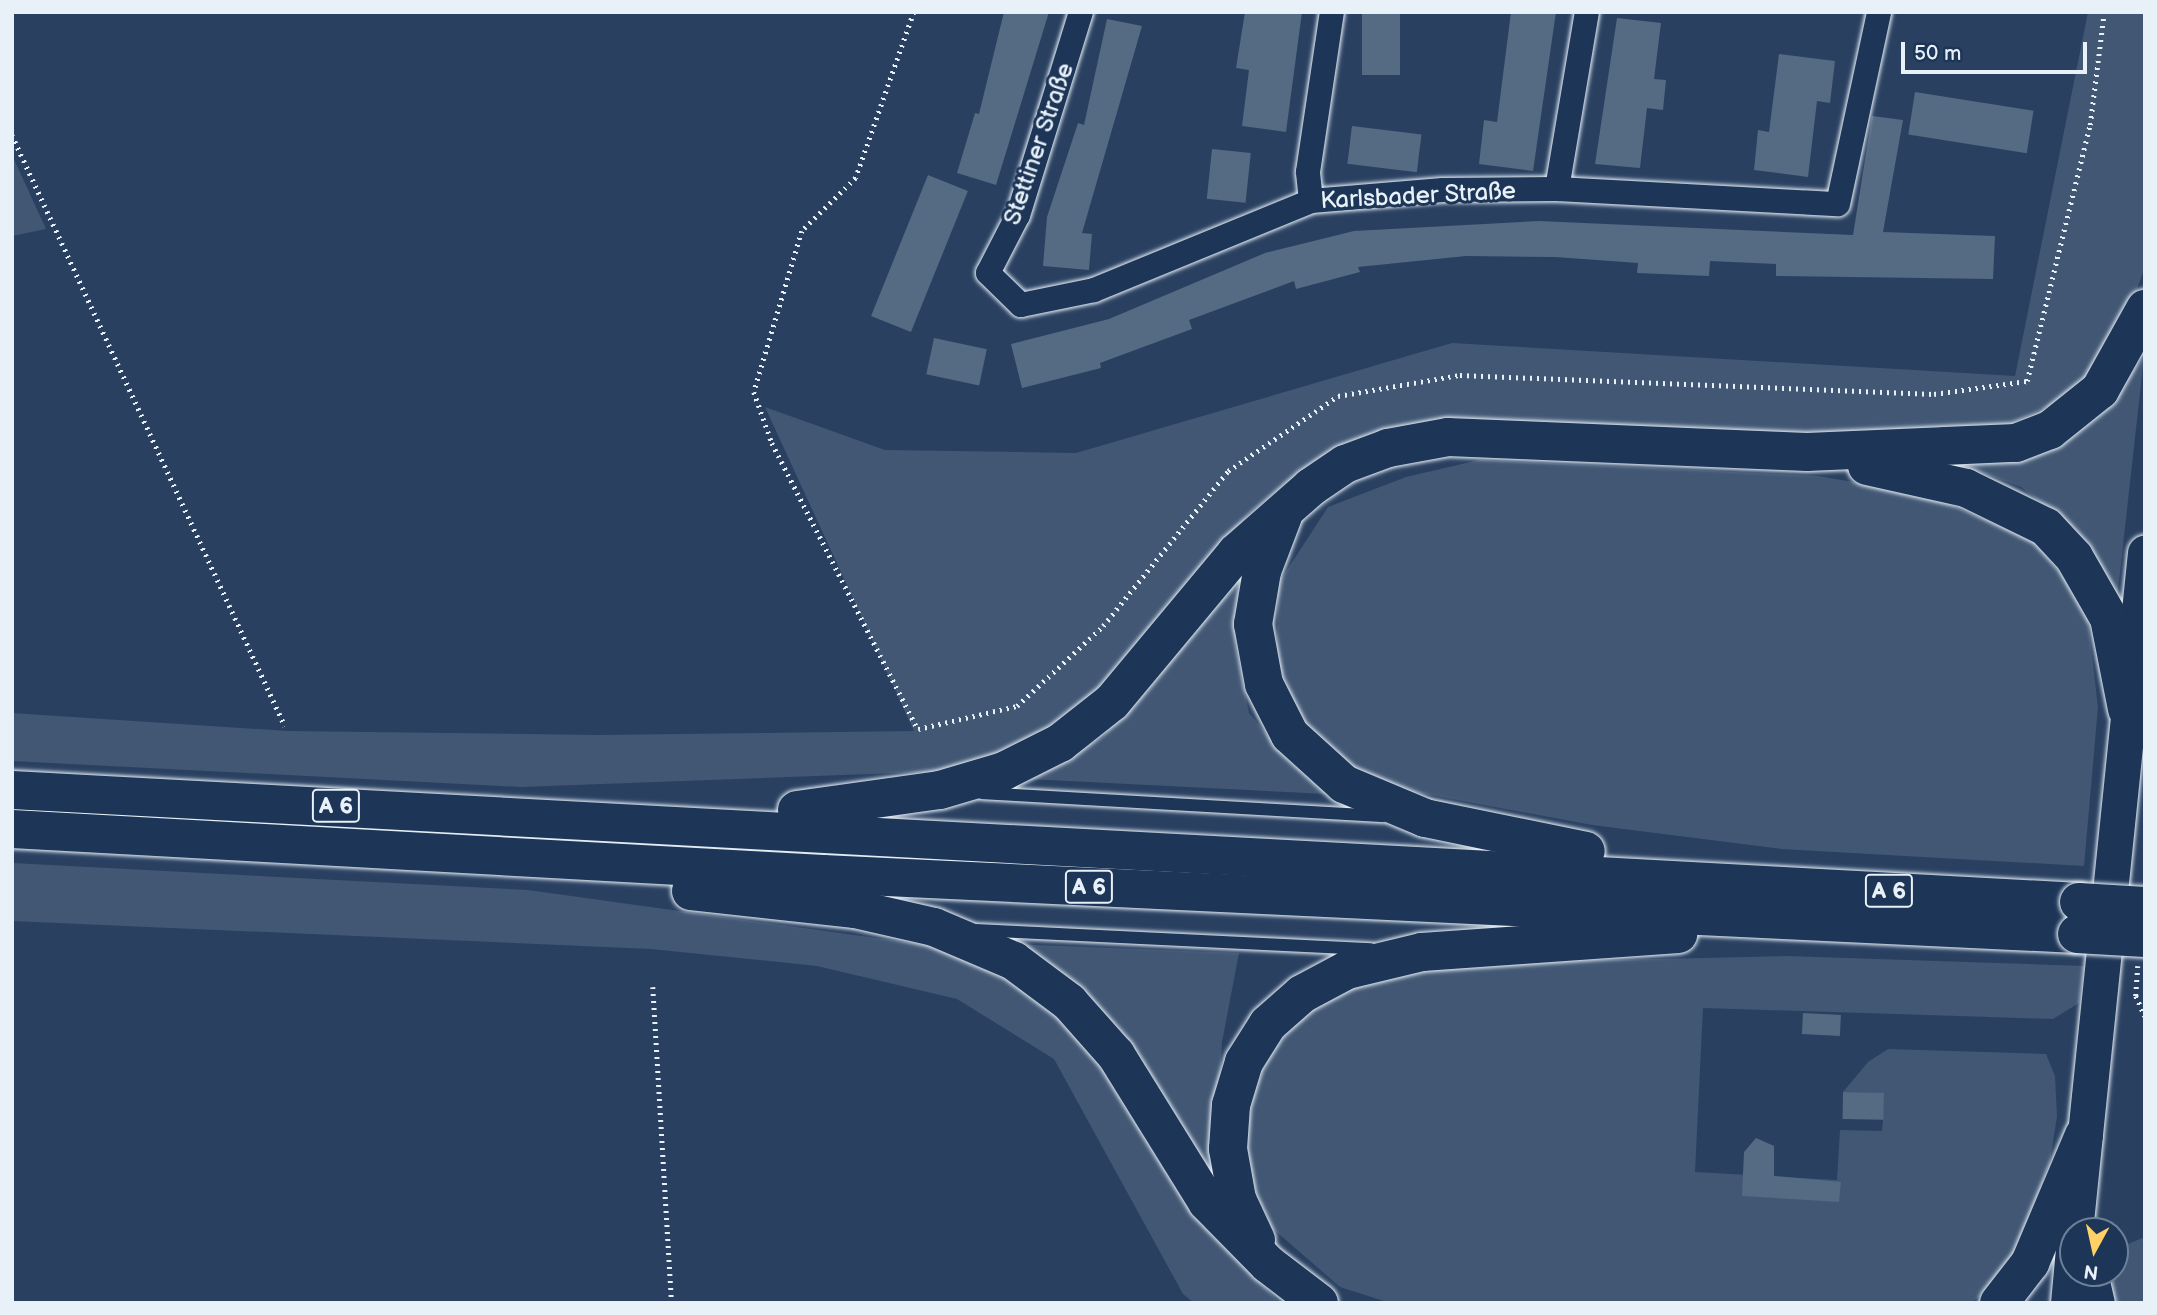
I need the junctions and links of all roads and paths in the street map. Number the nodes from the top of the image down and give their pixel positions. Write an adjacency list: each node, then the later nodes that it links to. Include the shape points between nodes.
1 (914, 12): 6 (path, via 856,178 802,230 754,392 772,443 918,729 1017,706 1103,626 1228,471 1338,396 1460,375 1934,394 2027,381 2090,125)
2 (1081, 12): 10 (street, Stettiner Straße, via 1018,215)
3 (1332, 12): 9 (street, via 1308,172)
4 (1587, 12): 8 (street)
5 (1879, 12): 8 (street, Karlsbader Straße, via 1838,204)
6 (2104, 12)
7 (12, 135): 16 (path)
8 (1558, 189): 9 (street, Karlsbader Straße, via 1443,190)
9 (1311, 201): 10 (street, Karlsbader Straße, via 1094,290 1021,304)
10 (988, 273)
11 (2145, 309): 12 (highway, via 2100,390 2050,430 2016,443 1970,449)
12 (1807, 452): 13 (highway, via 1448,437 1388,448 1345,464); 15 (highway, via 1966,488 2046,527 2074,557 2109,618)
13 (1284, 513): 18 (highway, via 1236,553 1112,702 1060,743 1004,771); 19 (highway, via 1262,571 1254,624 1264,684 1290,735 1344,784)
14 (2145, 553): 15 (main road)
15 (2136, 720): 31 (main road); 33 (main road)
16 (285, 726)
17 (12, 790): 20 (highway, A 6)
18 (940, 790): 19 (lane); 20 (highway, via 826,809)
19 (1425, 818): 23 (highway, via 1506,838 1658,857)
20 (659, 823): 23 (highway, A 6)
21 (12, 829): 22 (highway, A 6)
22 (442, 851): 25 (highway, A 6, via 850,876); 27 (highway, via 516,878 855,909)
23 (1698, 879): 26 (highway, A 6)
24 (2145, 906): 26 (highway, A 6, bridge)
25 (1736, 916): 26 (highway, A 6); 29 (highway, via 1670,936)
26 (2078, 918): 28 (highway, A 6, bridge)
27 (934, 927): 29 (lane); 34 (highway, via 1014,961 1069,1002 1116,1055 1207,1202)
28 (2145, 938)
29 (1422, 952): 34 (highway, via 1347,970 1302,994 1268,1024 1244,1062 1231,1105 1228,1149 1237,1199)
30 (653, 987): 35 (path)
31 (2084, 1135): 32 (main road); 37 (highway, via 2030,1264)
32 (2076, 1217)
33 (2095, 1217)
34 (1268, 1264): 36 (highway)
35 (672, 1303)
36 (1319, 1303)
37 (1999, 1303)

